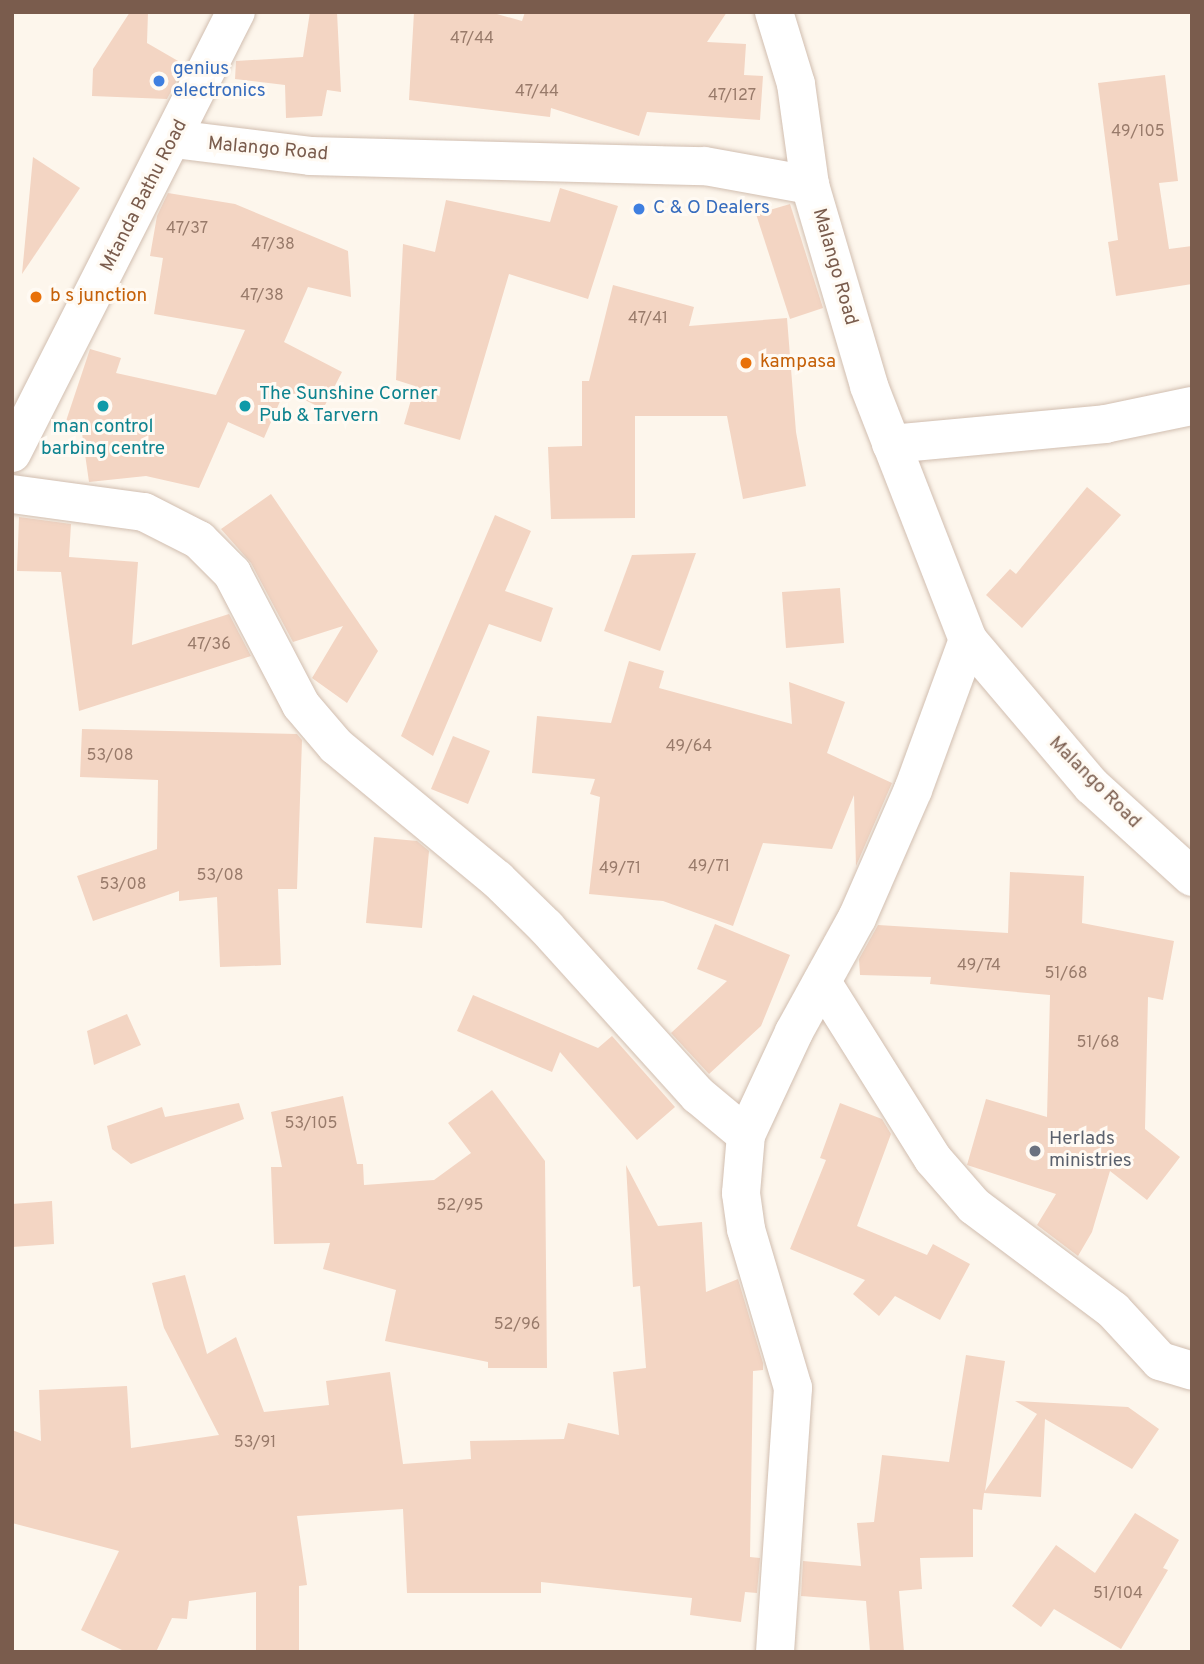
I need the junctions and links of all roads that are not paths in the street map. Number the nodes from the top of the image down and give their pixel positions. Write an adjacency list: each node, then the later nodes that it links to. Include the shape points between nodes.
1 (236, 12): 3 (street, Mtanda Bathu Road)
2 (774, 12): 4 (street, via 796,84)
3 (174, 139): 4 (street, Malango Road, via 310,156 705,166); 7 (street, Mtanda Bathu Road)
4 (810, 185): 6 (street, Malango Road, via 869,386)
5 (1192, 406): 6 (street, via 1105,424)
6 (891, 444): 9 (street, Malango Road)
7 (12, 453)
8 (12, 494): 12 (street, via 144,512 199,540 232,573 301,705 336,746 497,879 698,1095)
9 (968, 640): 10 (street, Malango Road, via 1092,786); 11 (street, via 913,790 857,918)
10 (1192, 877)
11 (822, 982): 12 (street); 13 (street, via 933,1159 974,1206 1112,1310 1160,1361)
12 (746, 1135): 14 (street, via 741,1193 746,1228 793,1388)
13 (1192, 1371)
14 (775, 1652)

